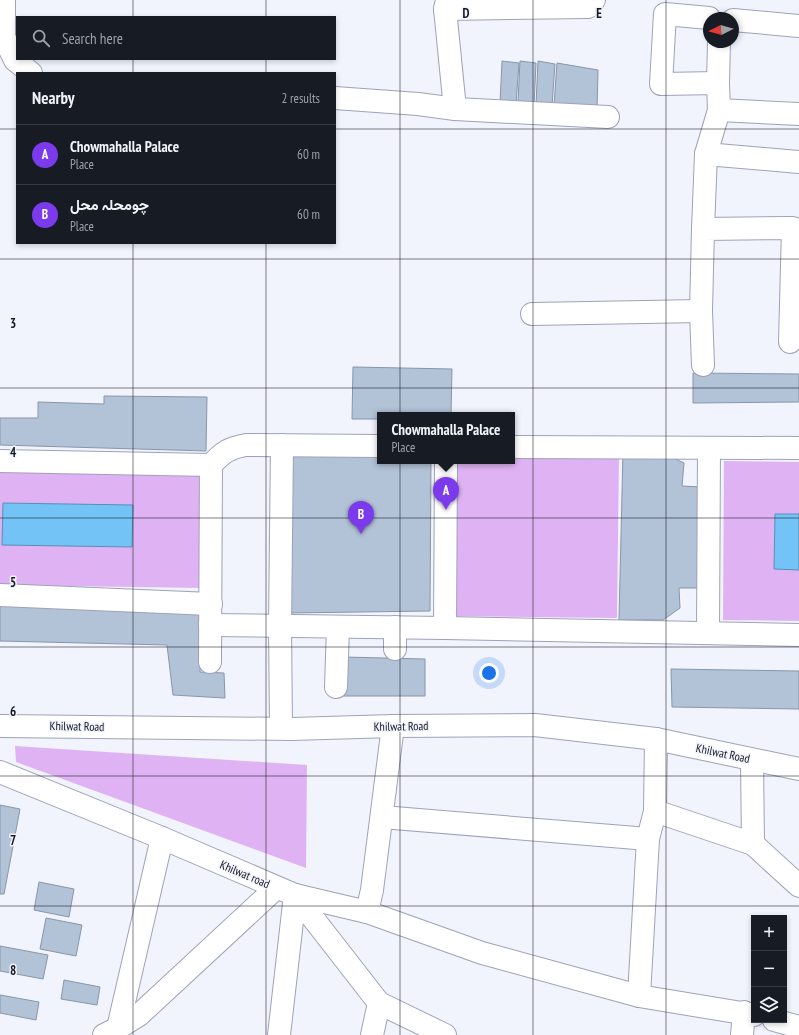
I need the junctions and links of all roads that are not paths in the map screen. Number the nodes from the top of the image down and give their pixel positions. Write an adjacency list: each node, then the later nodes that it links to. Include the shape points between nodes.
1 (4, 0): 9 (street, via 4,37 15,60)
2 (594, 0): 3 (street, via 588,6)
3 (446, 5): 12 (street)
4 (665, 7): 5 (street); 10 (street, via 661,84)
5 (703, 16)
6 (739, 21): 7 (street)
7 (799, 26)
8 (719, 48): 10 (street)
9 (30, 72)
10 (718, 83): 13 (street)
11 (336, 98): 12 (street)
12 (455, 109): 15 (street)
13 (718, 110): 14 (street); 16 (street)
14 (799, 114)
15 (608, 117)
16 (706, 154): 17 (street); 18 (street)
17 (799, 162)
18 (703, 229): 19 (street); 21 (street, via 793,228)
19 (701, 311): 20 (street); 22 (street)
20 (532, 314)
21 (790, 342)
22 (703, 365)
23 (282, 445): 24 (street); 30 (street, via 233,447); 33 (street)
24 (377, 446)
25 (515, 447): 26 (street)
26 (709, 448): 27 (street); 37 (street)
27 (799, 448)
28 (0, 461): 30 (street)
29 (446, 464): 36 (street)
30 (211, 465): 32 (street)
31 (0, 595): 32 (street)
32 (210, 614): 33 (street); 40 (street)
33 (280, 626): 34 (street); 44 (street)
34 (338, 627): 35 (street); 41 (street)
35 (395, 627): 36 (street); 39 (street)
36 (445, 628): 37 (street)
37 (708, 633): 38 (street)
38 (799, 635)
39 (395, 649)
40 (210, 662)
41 (336, 687)
42 (0, 726): 44 (street, Khilwat Road)
43 (393, 726): 44 (street, Khilwat Road); 45 (street, Khilwat Road, via 535,726); 50 (street)
44 (280, 728)
45 (656, 739): 46 (street, Khilwat Road); 49 (street)
46 (752, 760): 47 (street, Khilwat Road); 53 (street)
47 (799, 769)
48 (0, 772): 51 (street, Khilwat road)
49 (655, 811): 52 (street); 53 (street)
50 (382, 817): 52 (street); 56 (street)
51 (162, 838): 55 (street, Khilwat road); 62 (street)
52 (648, 839): 57 (street)
53 (753, 844): 54 (street)
54 (799, 886)
55 (286, 891): 56 (street); 58 (street, Khilwat road); 62 (street, via 139,1015); 63 (street)
56 (367, 912): 57 (street, via 482,952)
57 (639, 996): 59 (street)
58 (379, 1003): 64 (street); 65 (street, Khilwat road)
59 (749, 1014): 66 (street)
60 (785, 1023): 61 (street)
61 (799, 1027)
62 (111, 1032)
63 (279, 1035)
64 (372, 1035)
65 (446, 1035)
66 (742, 1035)

